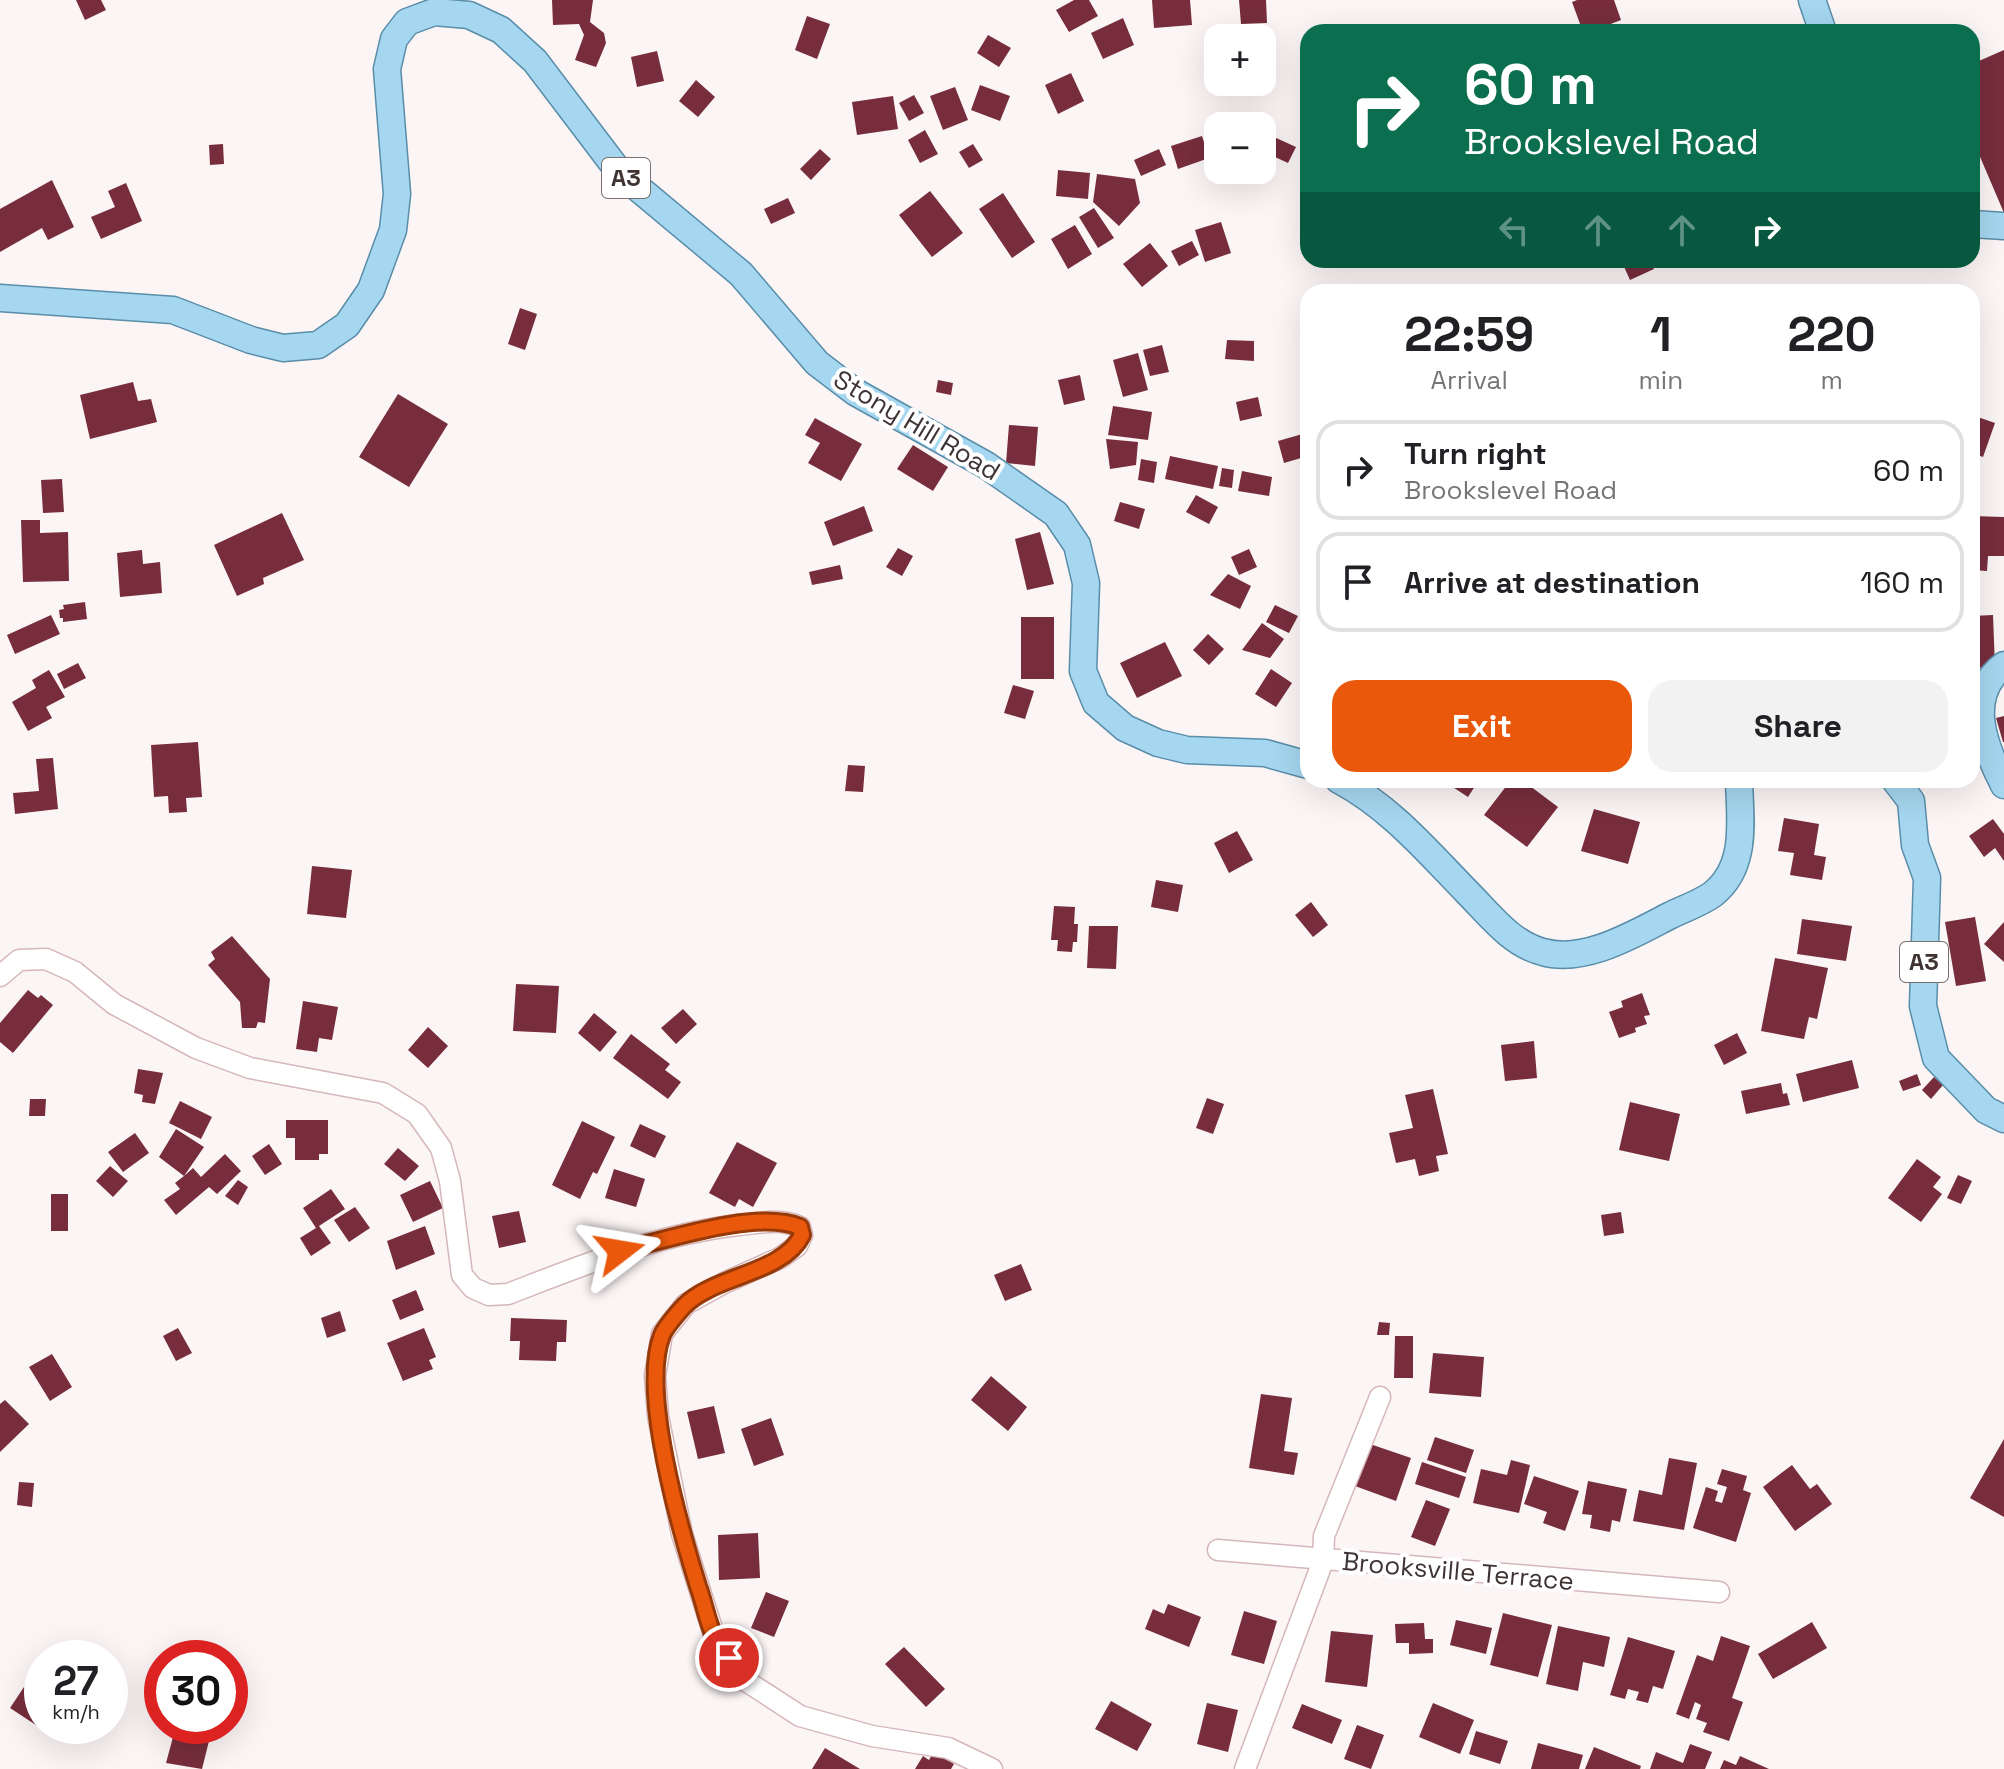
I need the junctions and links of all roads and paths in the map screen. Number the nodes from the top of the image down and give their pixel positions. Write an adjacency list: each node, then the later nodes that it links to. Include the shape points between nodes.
1 (1812, 0): 2 (main road)
2 (1820, 24)
3 (1980, 224): 4 (main road)
4 (2004, 226)
5 (0, 298): 9 (main road, Stony Hill Road / A3, via 173,310 283,348 318,345 347,325 371,290 393,230 397,194 387,69 394,39 407,22 434,12 469,15 501,30 535,61 620,173 741,274 817,363 855,392 986,465 1056,514 1077,545 1086,583 1083,671 1096,703 1125,728 1158,743 1187,750 1265,753)
6 (2004, 665): 7 (main road, via 1984,688)
7 (1980, 702)
8 (1980, 729): 10 (main road)
9 (1300, 763)
10 (2004, 785)
11 (1354, 788): 12 (main road, via 1395,818 1513,938 1543,953 1572,954 1614,945 1713,894 1733,870 1741,837)
12 (1739, 788)
13 (1901, 788): 15 (main road, A3, via 1911,801 1915,845 1927,878 1923,1006 1936,1058 1986,1110)
14 (0, 976): 20 (street, via 19,960 46,959 75,972 114,1004 196,1048 250,1068 383,1093 417,1114 441,1148 462,1275 489,1295 508,1294 620,1251 712,1228 786,1221 800,1227 797,1246 686,1304 662,1334 655,1376 658,1416 682,1534 715,1638 743,1679 800,1716 872,1736 948,1748)
15 (2004, 1119)
16 (1380, 1397): 18 (street, via 1324,1536)
17 (1218, 1550): 18 (street)
18 (1323, 1561): 19 (street, Brooksville Terrace); 21 (street, Brooksville Terrace)
19 (1719, 1592)
20 (992, 1769)
21 (1245, 1769)

